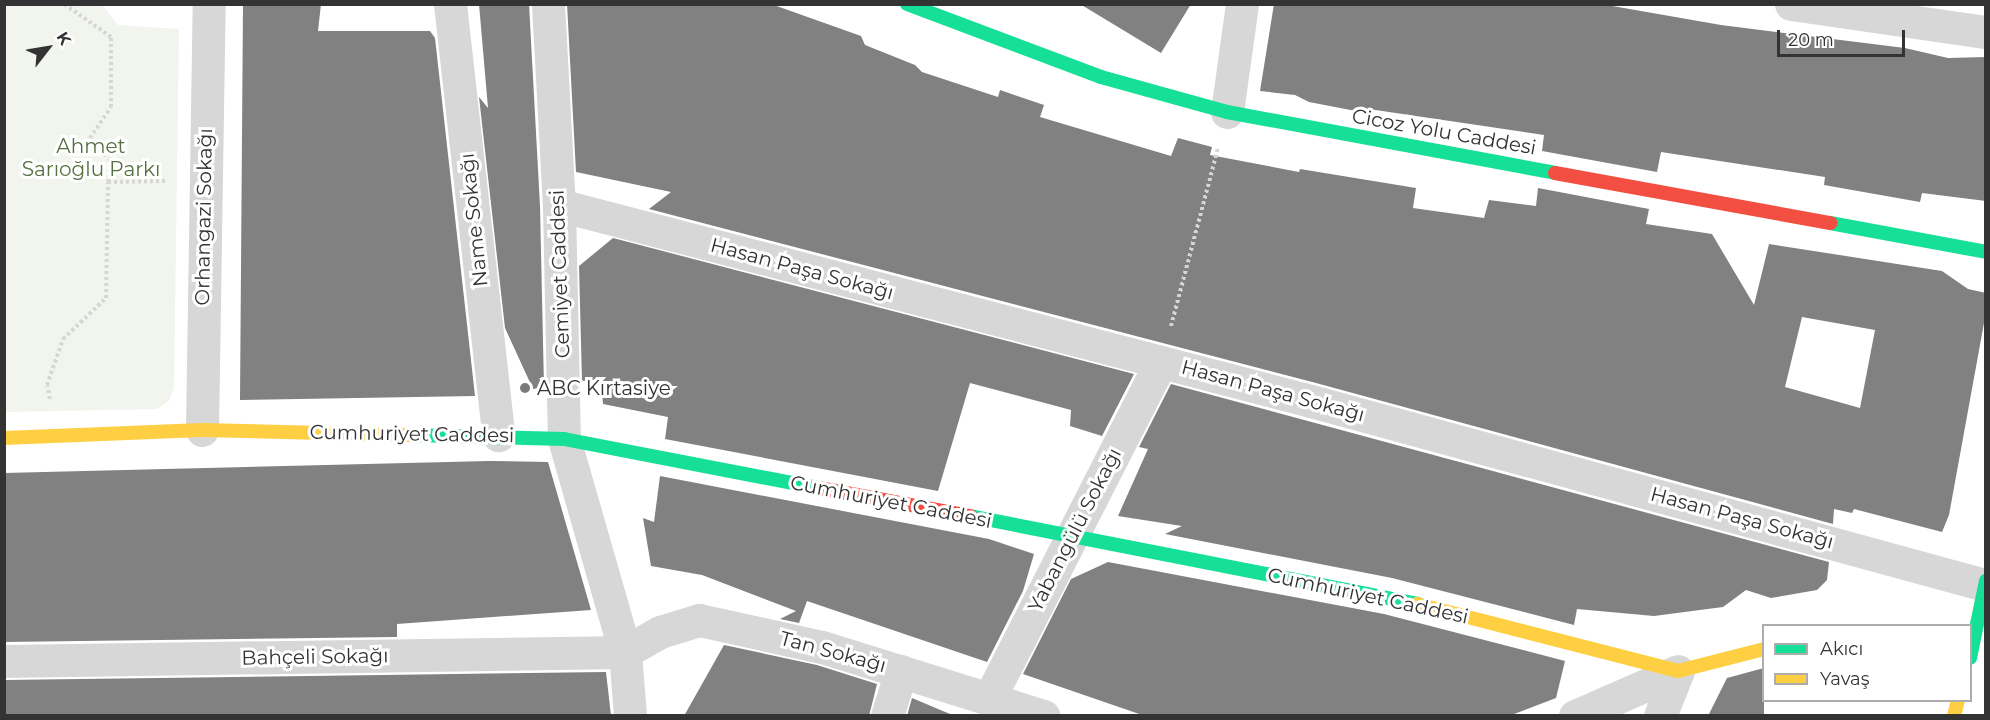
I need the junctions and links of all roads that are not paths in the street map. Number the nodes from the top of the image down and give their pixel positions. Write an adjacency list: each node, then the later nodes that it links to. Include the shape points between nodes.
1 (209, 4): 12 (street, Orhangazi Sokağı)
2 (450, 4): 13 (street, Name Sokağı)
3 (548, 4): 9 (street, Cemiyet Caddesi)
4 (907, 4): 8 (street, Cicoz Yolu Caddesi, via 1101,77)
5 (1242, 4): 8 (street)
6 (1791, 4): 7 (street)
7 (1986, 32)
8 (1227, 112): 10 (street, Cicoz Yolu Caddesi)
9 (559, 205): 11 (street, Hasan Paşa Sokağı); 15 (street, Cemiyet Caddesi)
10 (1986, 252)
11 (1161, 362): 16 (street, Yabangülü Sokağı); 17 (street, Hasan Paşa Sokağı)
12 (202, 430): 13 (street, Cumhuriyet Caddesi); 14 (street, Cumhuriyet Caddesi)
13 (498, 435): 15 (street, Cumhuriyet Caddesi)
14 (4, 438)
15 (564, 439): 16 (street, Cumhuriyet Caddesi); 19 (street, Cemiyet Caddesi)
16 (1072, 537): 23 (street, Cumhuriyet Caddesi, via 1388,596); 24 (street, Yabangülü Sokağı)
17 (1985, 583): 20 (street)
18 (1762, 650): 23 (street, Cumhuriyet Caddesi)
19 (625, 652): 21 (street, Bahçeli Sokağı); 22 (street, Tan Sokağı, via 660,632 699,620 822,647); 25 (street, Cemiyet Caddesi)
20 (1972, 653)
21 (4, 661)
22 (901, 671): 24 (street, Tan Sokağı); 26 (street)
23 (1678, 671): 28 (street); 29 (street)
24 (989, 699): 27 (street, Tan Sokağı)
25 (630, 716)
26 (887, 716)
27 (1042, 716)
28 (1575, 716)
29 (1660, 716)

